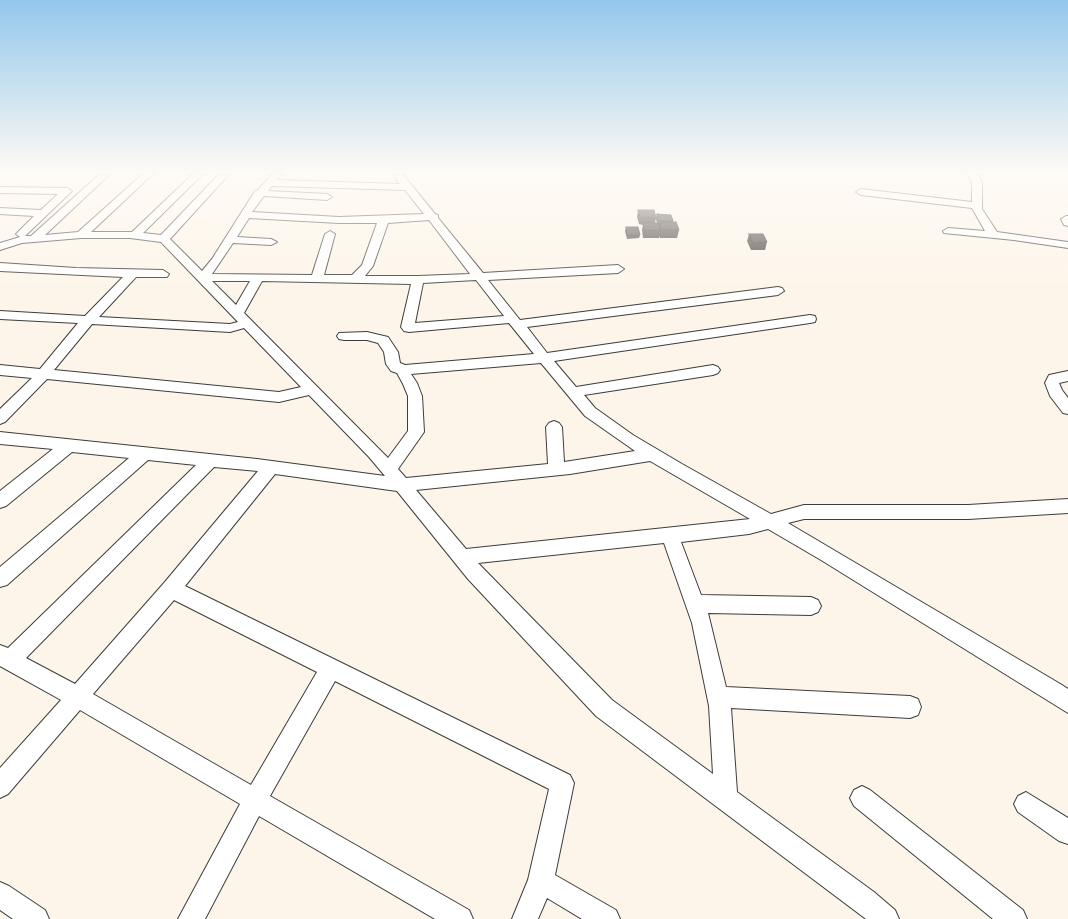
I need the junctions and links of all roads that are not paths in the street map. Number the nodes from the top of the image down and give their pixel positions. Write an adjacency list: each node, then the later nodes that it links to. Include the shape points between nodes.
1 (43, 215): 16 (street)
2 (54, 215): 16 (street)
3 (103, 215): 13 (street)
4 (156, 215): 14 (street)
5 (186, 215): 17 (street)
6 (246, 215): 9 (street); 18 (street)
7 (981, 215): 15 (street)
8 (434, 217): 9 (street); 28 (street)
9 (384, 220): 30 (street, via 367,266)
10 (948, 230): 15 (street)
11 (0, 234): 16 (street)
12 (330, 234): 29 (street)
13 (81, 235): 14 (street); 16 (street)
14 (135, 235): 17 (street)
15 (993, 235): 20 (street)
16 (26, 238): 21 (street)
17 (164, 239): 26 (street)
18 (231, 240): 19 (street); 26 (street, via 211,270)
19 (271, 242)
20 (1068, 245)
21 (0, 247)
22 (0, 267): 24 (street)
23 (618, 269): 28 (street)
24 (133, 273): 25 (street); 35 (street)
25 (163, 274)
26 (203, 277): 27 (street); 34 (street)
27 (258, 277): 29 (street); 34 (street)
28 (480, 277): 31 (street); 37 (street)
29 (317, 278): 30 (street)
30 (356, 278): 31 (street)
31 (418, 280): 37 (street, via 409,328)
32 (778, 290): 37 (street, via 590,316)
33 (0, 315): 35 (street)
34 (243, 318): 35 (street, via 230,328); 45 (street)
35 (89, 319): 43 (street)
36 (810, 319): 39 (street)
37 (516, 322): 39 (street)
38 (344, 336): 41 (street, via 373,336 383,340 391,352 393,364 396,368)
39 (544, 358): 41 (street); 46 (street)
40 (0, 370): 43 (street)
41 (405, 370): 57 (street, via 403,374 415,396 417,426 416,432)
42 (712, 370): 46 (street)
43 (43, 375): 45 (street, via 279,398); 48 (street)
44 (1068, 376): 47 (street, via 1054,378 1052,383 1055,392)
45 (313, 389): 57 (street)
46 (574, 392): 53 (street, via 590,412)
47 (1068, 409)
48 (0, 418)
49 (554, 427): 56 (street)
50 (0, 438): 51 (street)
51 (69, 445): 52 (street); 59 (street)
52 (144, 454): 54 (street); 64 (street)
53 (652, 454): 56 (street); 61 (street)
54 (210, 460): 55 (street); 68 (street)
55 (271, 467): 58 (street); 65 (street)
56 (556, 469): 58 (street)
57 (389, 470): 58 (street)
58 (402, 485): 63 (street)
59 (0, 502)
60 (1068, 506): 61 (street, via 968,512 804,512)
61 (770, 521): 62 (street, via 749,527); 72 (street)
62 (670, 535): 63 (street); 66 (street)
63 (462, 557): 75 (street, via 604,708)
64 (0, 579)
65 (171, 589): 69 (street); 70 (street)
66 (695, 604): 67 (street); 71 (street, via 702,623)
67 (811, 606)
68 (5, 657): 70 (street)
69 (331, 668): 77 (street); 80 (street, via 562,783)
70 (77, 697): 74 (street); 77 (street)
71 (718, 698): 73 (street); 75 (street)
72 (1068, 702)
73 (910, 707)
74 (0, 786)
75 (726, 798): 87 (street)
76 (862, 798): 88 (street)
77 (255, 800): 83 (street); 84 (street)
78 (1026, 804): 79 (street)
79 (1068, 832)
80 (541, 881): 85 (street); 86 (street)
81 (0, 895): 82 (street)
82 (36, 919)
83 (191, 919)
84 (460, 919)
85 (525, 919)
86 (607, 919)
87 (886, 919)
88 (1014, 919)

